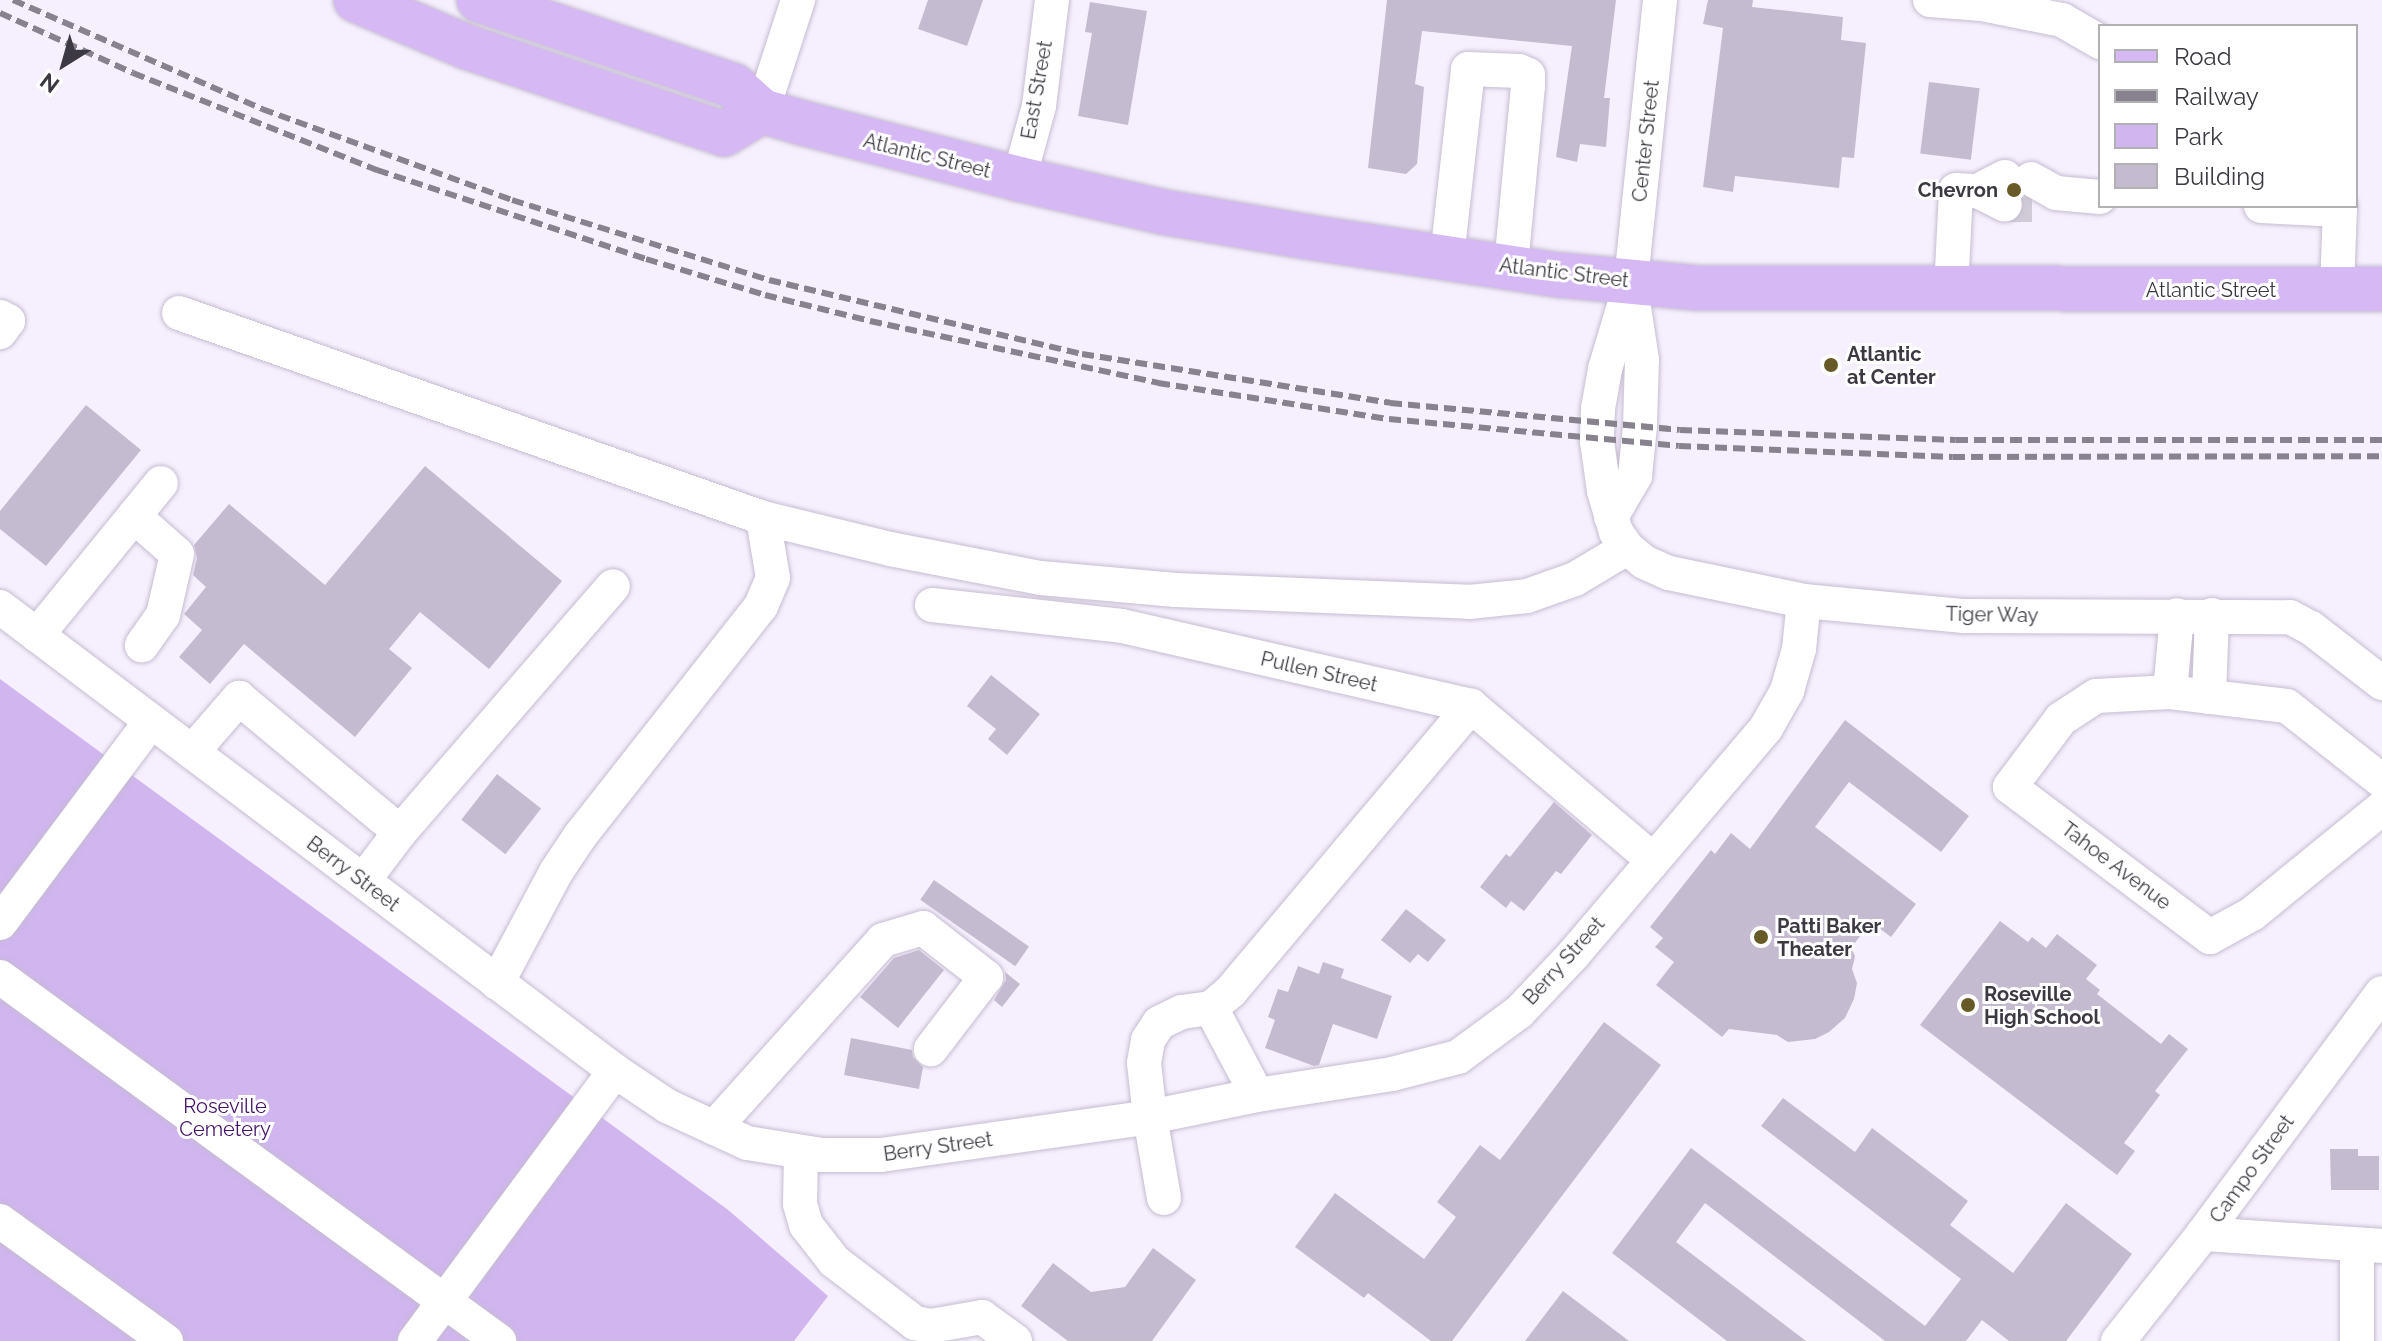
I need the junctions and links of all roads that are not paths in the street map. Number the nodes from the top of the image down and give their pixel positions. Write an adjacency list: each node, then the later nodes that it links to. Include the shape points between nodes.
1 (356, 0): 10 (main road, via 467,47 724,134)
2 (409, 0): 3 (main road, via 449,9)
3 (467, 0)
4 (479, 0): 10 (main road, Atlantic Street, via 734,86)
5 (798, 0): 10 (street)
6 (1052, 0): 11 (street, East Street, via 1039,106)
7 (1660, 0): 16 (street, Center Street)
8 (1930, 0): 9 (street, via 2062,20)
9 (2098, 41)
10 (762, 111): 11 (main road, Atlantic Street)
11 (1019, 179): 14 (main road, Atlantic Street, via 1163,212)
12 (2098, 197): 19 (street, via 1956,190)
13 (2340, 208): 17 (street)
14 (1447, 257): 15 (main road, Atlantic Street); 15 (street, via 1468,69 1519,71 1528,75 1528,86)
15 (1511, 267): 16 (main road, Atlantic Street)
16 (1631, 282): 19 (main road, Atlantic Street, via 1697,288); 26 (street, via 1605,369 1597,441 1611,517)
17 (2337, 289): 18 (main road, Atlantic Street); 19 (main road, Atlantic Street)
18 (2382, 289)
19 (1951, 290)
20 (179, 313): 25 (street)
21 (0, 317): 22 (street, via 8,321)
22 (0, 332)
23 (161, 483): 24 (street)
24 (134, 516): 33 (street); 34 (street, via 177,554 163,615)
25 (763, 518): 26 (street, via 1041,578 1345,598 1469,602 1527,596 1575,579); 48 (street, via 773,578 761,606 580,836)
26 (1627, 548): 28 (street, Tiger Way, via 1669,573)
27 (613, 586): 43 (street)
28 (1804, 601): 31 (street, Tiger Way, via 1964,616); 44 (street, Berry Street, via 1787,691 1766,728)
29 (932, 605): 38 (street, Pullen Street, via 1122,626)
30 (0, 607): 33 (street, Berry Street)
31 (2177, 615): 32 (street, Tiger Way); 36 (street)
32 (2212, 615): 35 (street, Tiger Way, via 2290,617); 37 (street)
33 (37, 635): 39 (street, Berry Street)
34 (142, 645)
35 (2382, 683)
36 (2170, 692): 37 (street, Tahoe Avenue); 42 (street, Tahoe Avenue, via 2096,696 2061,719 2010,787 2210,937 2252,914)
37 (2209, 697): 41 (street, Tahoe Avenue, via 2287,706)
38 (1471, 706): 44 (street, Pullen Street); 50 (street, via 1231,991)
39 (151, 721): 40 (street, Berry Street); 46 (street)
40 (192, 752): 43 (street, via 239,698); 45 (street, Berry Street)
41 (2382, 781)
42 (2382, 808)
43 (400, 832): 45 (street)
44 (1652, 859): 53 (street, Berry Street, via 1519,1012 1458,1057 1392,1074)
45 (363, 881): 48 (street, Berry Street)
46 (0, 923)
47 (0, 977): 61 (street)
48 (497, 983): 52 (street, Berry Street)
49 (2377, 1006): 59 (street, Campo Street)
50 (1211, 1008): 53 (street); 54 (street, via 1182,1012 1159,1023 1148,1040 1144,1063)
51 (931, 1049): 55 (street, via 986,977 923,928 883,940)
52 (615, 1071): 55 (street, Berry Street, via 667,1106); 61 (street)
53 (1257, 1095): 54 (street, Berry Street)
54 (1150, 1117): 56 (street, Berry Street, via 881,1155); 57 (street)
55 (714, 1128): 56 (street, Berry Street, via 747,1143)
56 (801, 1153): 62 (street, via 800,1204 817,1244)
57 (1164, 1198)
58 (0, 1221): 63 (street)
59 (2203, 1234): 60 (street); 67 (street, Campo Street)
60 (2370, 1246): 68 (street)
61 (444, 1301): 64 (street); 65 (street)
62 (923, 1333): 66 (street, via 982,1317)
63 (166, 1341)
64 (415, 1341)
65 (499, 1341)
66 (1015, 1341)
67 (2118, 1341)
68 (2357, 1341)

